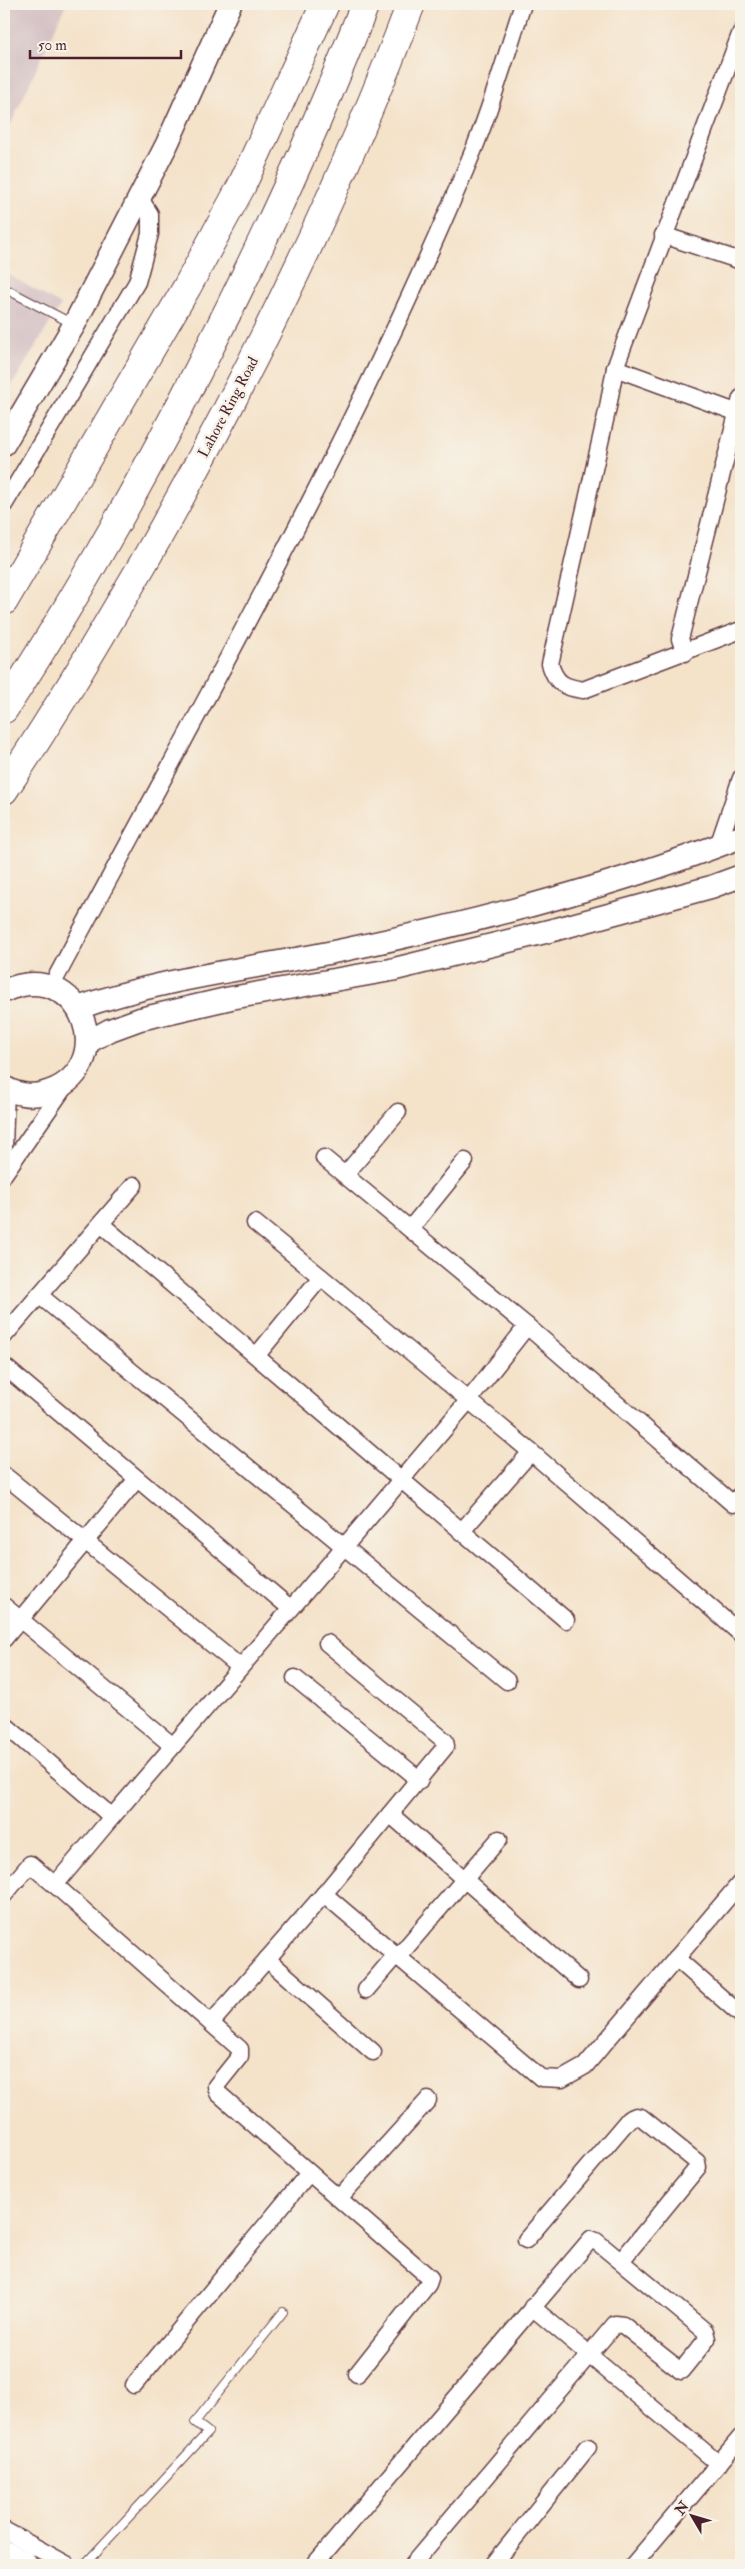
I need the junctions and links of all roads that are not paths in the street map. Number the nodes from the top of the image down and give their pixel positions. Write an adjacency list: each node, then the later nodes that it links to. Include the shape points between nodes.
1 (230, 4): 7 (street, via 167,144)
2 (325, 4): 16 (highway, via 242,185 192,278)
3 (365, 4): 19 (highway, via 282,203 146,474 50,639)
4 (411, 4): 20 (highway, Lahore Ring Road, via 380,86 269,328 185,490)
5 (523, 4): 27 (street, via 475,146 399,320 307,506)
6 (741, 32): 8 (street)
7 (139, 197): 11 (street); 15 (street, via 150,214 150,234 137,282)
8 (663, 235): 9 (street); 12 (street)
9 (741, 260)
10 (4, 288): 11 (lane)
11 (74, 325): 14 (street)
12 (615, 368): 13 (street); 18 (street, via 550,664 555,679 565,688 583,690)
13 (739, 408): 18 (street, via 680,639)
14 (4, 444)
15 (4, 505)
16 (4, 601)
17 (741, 630): 18 (street)
18 (685, 653)
19 (4, 709)
20 (31, 750): 22 (highway, Lahore Ring Road); 23 (highway)
21 (741, 778): 25 (street)
22 (4, 790)
23 (4, 805)
24 (741, 836): 25 (street)
25 (718, 846): 29 (street, via 610,883 462,923 347,950 142,988)
26 (741, 876): 30 (street, via 557,930 391,970 231,998 140,1019)
27 (51, 987): 28 (street, via 34,983); 29 (street, via 62,992)
28 (4, 991)
29 (78, 1008): 30 (street, via 86,1024)
30 (88, 1042): 31 (street, via 84,1059)
31 (68, 1082): 32 (street, via 38,1095); 37 (street)
32 (5, 1088): 34 (street)
33 (398, 1112): 38 (street)
34 (4, 1147)
35 (324, 1158): 38 (street)
36 (465, 1161): 42 (street)
37 (4, 1174)
38 (345, 1175): 42 (street)
39 (134, 1185): 40 (street)
40 (100, 1224): 44 (street); 47 (street)
41 (255, 1224): 43 (street)
42 (410, 1229): 45 (street)
43 (321, 1277): 47 (street); 49 (street)
44 (39, 1295): 46 (street); 57 (street)
45 (527, 1326): 49 (street); 54 (street)
46 (4, 1336)
47 (257, 1355): 53 (street)
48 (4, 1366): 52 (street)
49 (469, 1400): 50 (street); 53 (street)
50 (531, 1452): 55 (street); 62 (street)
51 (4, 1475): 56 (street)
52 (137, 1479): 56 (street); 59 (street)
53 (400, 1481): 55 (street); 57 (street)
54 (738, 1503)
55 (461, 1532): 61 (street)
56 (86, 1541): 60 (street); 65 (street)
57 (344, 1547): 59 (street); 67 (street)
58 (4, 1606): 60 (street)
59 (290, 1608): 65 (street)
60 (20, 1620): 63 (street); 69 (street)
61 (566, 1620)
62 (741, 1634)
63 (4, 1639)
64 (327, 1643): 70 (street, via 446,1744)
65 (240, 1667): 69 (street)
66 (296, 1678): 70 (street)
67 (507, 1681)
68 (4, 1724): 72 (street)
69 (173, 1746): 72 (street)
70 (420, 1780): 71 (street)
71 (390, 1814): 74 (street); 78 (street)
72 (112, 1816): 76 (street)
73 (499, 1839): 74 (street)
74 (465, 1880): 79 (street); 82 (street)
75 (741, 1882): 80 (street)
76 (55, 1885): 77 (street, via 30,1864); 85 (street)
77 (4, 1894)
78 (324, 1894): 79 (street); 81 (street)
79 (396, 1957): 80 (street, via 541,2078 562,2079 585,2066); 83 (street)
80 (676, 1958): 84 (street)
81 (267, 1959): 85 (street); 86 (street)
82 (579, 1980)
83 (366, 1990)
84 (741, 2015)
85 (212, 2022): 88 (street, via 242,2052 215,2089)
86 (373, 2052)
87 (428, 2100): 89 (street)
88 (309, 2173): 89 (street); 96 (street)
89 (339, 2198): 95 (street, via 430,2278)
90 (526, 2240): 91 (street, via 629,2119 641,2117 698,2164)
91 (621, 2261): 92 (street, via 596,2240 591,2240); 94 (street, via 705,2331 707,2339 681,2371 618,2323)
92 (532, 2307): 94 (street); 105 (street)
93 (283, 2312): 104 (lane, via 195,2422 208,2432)
94 (588, 2354): 99 (street); 106 (street)
95 (357, 2374)
96 (134, 2385)
97 (741, 2437): 99 (street)
98 (588, 2447): 107 (street)
99 (719, 2464): 108 (street)
100 (4, 2530): 103 (street)
101 (4, 2556): 102 (highway)
102 (23, 2565)
103 (68, 2565)
104 (84, 2565)
105 (314, 2565)
106 (412, 2565)
107 (493, 2565)
108 (633, 2565)

